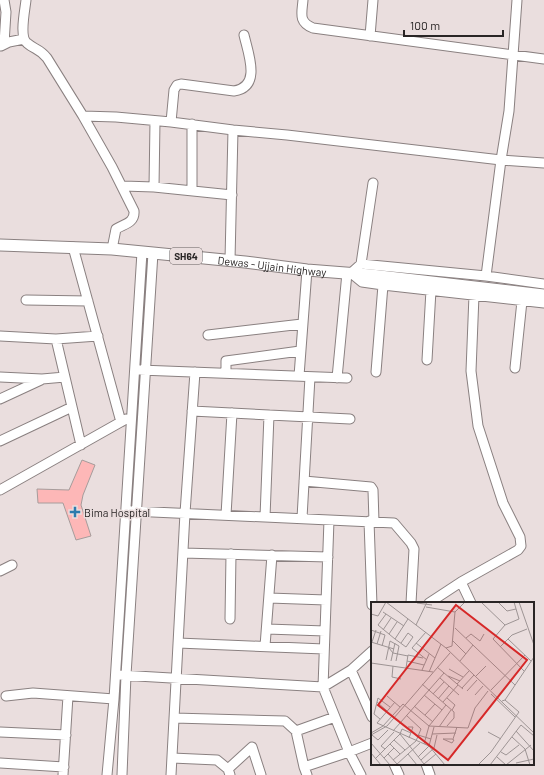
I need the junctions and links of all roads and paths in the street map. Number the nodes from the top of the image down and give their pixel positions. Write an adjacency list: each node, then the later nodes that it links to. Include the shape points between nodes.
1 (4, 0): 8 (street)
2 (26, 0): 8 (street, via 23,32)
3 (303, 0): 7 (street, via 302,16 307,26)
4 (373, 0): 7 (street)
5 (517, 0): 9 (street)
6 (244, 35): 13 (street, via 252,69 248,84 241,90 234,91 177,85 174,90)
7 (370, 36): 9 (street)
8 (8, 43): 11 (street, via 28,44 38,48)
9 (513, 56): 10 (street); 16 (street, via 509,111)
10 (544, 59)
11 (84, 116): 12 (street); 19 (street)
12 (155, 120): 13 (street); 20 (street)
13 (170, 122): 14 (street)
14 (192, 124): 15 (street); 21 (street)
15 (233, 130): 16 (street); 22 (street)
16 (501, 160): 17 (street); 31 (street)
17 (544, 163)
18 (373, 183): 28 (street)
19 (123, 186): 20 (street); 25 (street, via 134,215 131,222 116,229)
20 (154, 187): 21 (street)
21 (192, 190): 22 (street)
22 (232, 195): 27 (street)
23 (0, 245): 24 (main road, Dewas - Ujjain Highway / SH64)
24 (73, 248): 25 (main road, Dewas - Ujjain Highway / SH64); 38 (street)
25 (112, 249): 26 (main road, Dewas - Ujjain Highway / SH64)
26 (148, 252): 27 (main road, Dewas - Ujjain Highway / SH64); 49 (street); 50 (street)
27 (230, 260): 29 (main road, Dewas - Ujjain Highway / SH64)
28 (361, 264): 30 (street); 31 (street)
29 (307, 270): 30 (main road, Dewas - Ujjain Highway / SH64); 41 (street)
30 (349, 273): 33 (street, via 362,282); 36 (main road, Dewas - Ujjain Highway / SH64); 56 (street, via 342,378)
31 (486, 276): 32 (street)
32 (544, 284)
33 (383, 285): 34 (street); 52 (street)
34 (431, 290): 35 (street); 47 (street)
35 (474, 295): 39 (street); 87 (street, via 471,371 478,426 503,503 520,537 521,546)
36 (544, 295)
37 (26, 300): 38 (street)
38 (88, 301): 44 (street)
39 (522, 301): 40 (street); 48 (street)
40 (544, 303)
41 (302, 324): 42 (street); 46 (street)
42 (208, 335)
43 (0, 336): 45 (street)
44 (98, 336): 45 (street); 68 (street)
45 (56, 339): 57 (street)
46 (300, 351): 53 (street, via 226,361); 55 (street)
47 (427, 360)
48 (515, 368)
49 (135, 370): 50 (street); 65 (street)
50 (145, 370): 51 (street); 61 (street)
51 (195, 372): 53 (street); 62 (street)
52 (376, 372)
53 (226, 373): 55 (street)
54 (0, 376): 58 (street)
55 (299, 376): 56 (street)
56 (310, 377): 66 (street)
57 (65, 378): 58 (street); 60 (street)
58 (42, 379): 59 (street)
59 (0, 399)
60 (72, 407): 69 (street); 70 (street)
61 (142, 410): 65 (street); 74 (street)
62 (192, 412): 63 (street); 75 (street)
63 (232, 413): 64 (street); 76 (street)
64 (269, 415): 66 (street); 77 (street)
65 (132, 416): 68 (street); 73 (street)
66 (308, 417): 67 (street); 71 (street)
67 (350, 419)
68 (121, 422): 70 (street)
69 (0, 441)
70 (81, 444): 72 (street)
71 (304, 481): 78 (street); 80 (street, via 371,488)
72 (0, 490)
73 (126, 511): 74 (street); 102 (street)
74 (136, 511): 75 (street); 103 (street)
75 (185, 513): 76 (street); 81 (street)
76 (226, 515): 77 (street)
77 (265, 517): 78 (street)
78 (302, 518): 79 (street)
79 (329, 520): 80 (street); 84 (street)
80 (372, 522): 90 (street); 91 (street, via 394,522 411,543 414,549)
81 (183, 553): 82 (street); 97 (street)
82 (231, 554): 83 (street); 94 (street)
83 (272, 555): 84 (street); 88 (street)
84 (328, 557): 89 (street)
85 (12, 565): 86 (street)
86 (0, 571)
87 (461, 582): 92 (street); 93 (street)
88 (269, 598): 89 (street); 95 (street)
89 (326, 600): 96 (street)
90 (372, 602)
91 (412, 602)
92 (431, 602)
93 (471, 602)
94 (230, 619)
95 (267, 628): 96 (street); 98 (street)
96 (325, 631): 99 (street)
97 (178, 643): 98 (street); 104 (street)
98 (265, 646): 99 (street)
99 (324, 649): 105 (street)
100 (371, 652): 101 (street)
101 (351, 670): 105 (street); 109 (street)
102 (116, 675): 103 (street); 108 (street)
103 (126, 675): 104 (street); 125 (street)
104 (176, 678): 105 (street); 111 (street)
105 (323, 687): 110 (street)
106 (6, 696): 107 (street, via 33,692)
107 (68, 696): 108 (street); 114 (street)
108 (114, 699): 124 (street)
109 (370, 707)
110 (335, 717): 112 (street); 116 (street)
111 (174, 718): 112 (street, via 285,721); 117 (street)
112 (296, 731): 122 (street)
113 (0, 732): 114 (street)
114 (66, 735): 121 (street)
115 (371, 743): 116 (street)
116 (349, 752): 122 (street); 128 (street)
117 (172, 758): 123 (street, via 217,760); 126 (street)
118 (0, 764): 121 (street)
119 (394, 765): 129 (street)
120 (426, 765): 130 (street)
121 (63, 771)
122 (305, 771)
123 (229, 772): 127 (street, via 252,747)
124 (108, 775)
125 (122, 775)
126 (171, 775)
127 (261, 775)
128 (361, 775)
129 (399, 775)
130 (430, 775)

